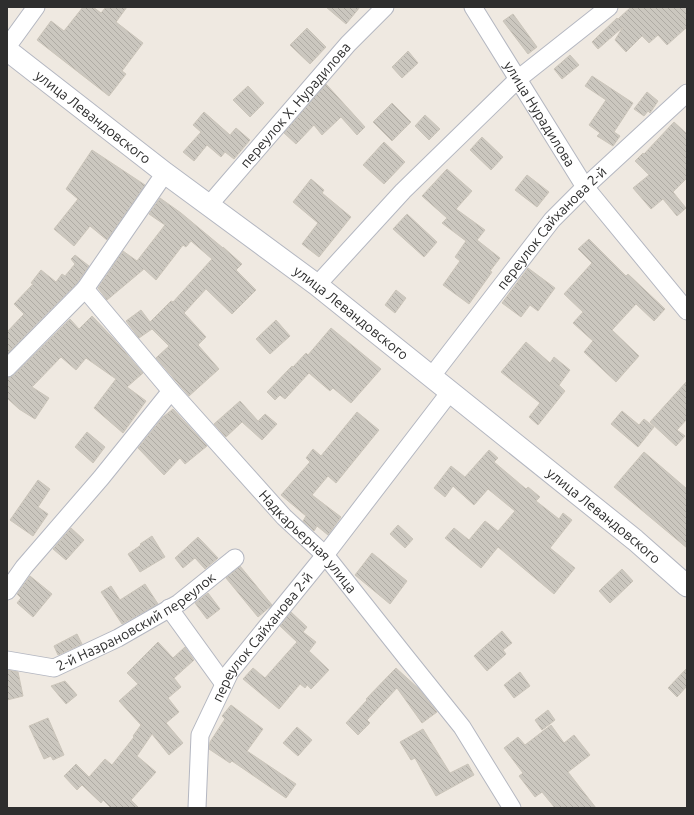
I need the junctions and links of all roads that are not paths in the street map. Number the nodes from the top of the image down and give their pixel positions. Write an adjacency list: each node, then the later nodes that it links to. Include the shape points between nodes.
1 (36, 7): 5 (street)
2 (385, 7): 10 (street, переулок Х. Нурадилова, via 348,44)
3 (473, 7): 6 (street, улица Нурадилова)
4 (609, 7): 6 (street)
5 (7, 48): 8 (street, улица Левандовского)
6 (518, 79): 9 (street, улица Нурадилова); 11 (street, via 403,191)
7 (687, 93): 9 (street, переулок Сайханова 2-й)
8 (165, 173): 10 (street, улица Левандовского); 12 (street)
9 (584, 187): 13 (street, улица Нурадилова); 15 (street, переулок Сайханова 2-й, via 552,220)
10 (209, 205): 11 (street, улица Левандовского)
11 (317, 285): 15 (street, улица Левандовского)
12 (85, 289): 14 (street); 16 (street, Надкарьерная улица)
13 (687, 310)
14 (7, 368)
15 (431, 377): 17 (street, улица Левандовского)
16 (170, 391): 18 (street, Надкарьерная улица, via 284,517); 21 (street)
17 (450, 392): 18 (street, переулок Сайханова 2-й); 20 (street, улица Левандовского, via 635,540)
18 (325, 554): 24 (street, переулок Сайханова 2-й, via 230,672); 26 (street, Надкарьерная улица, via 462,727)
19 (235, 558): 22 (street, 2-й Назрановский переулок, via 179,603)
20 (687, 586)
21 (7, 591)
22 (169, 608): 23 (street, 2-й Назрановский переулок, via 118,638 54,668); 24 (street)
23 (7, 660)
24 (224, 684): 25 (street, переулок Сайханова 2-й, via 200,735)
25 (197, 808)
26 (512, 808)

